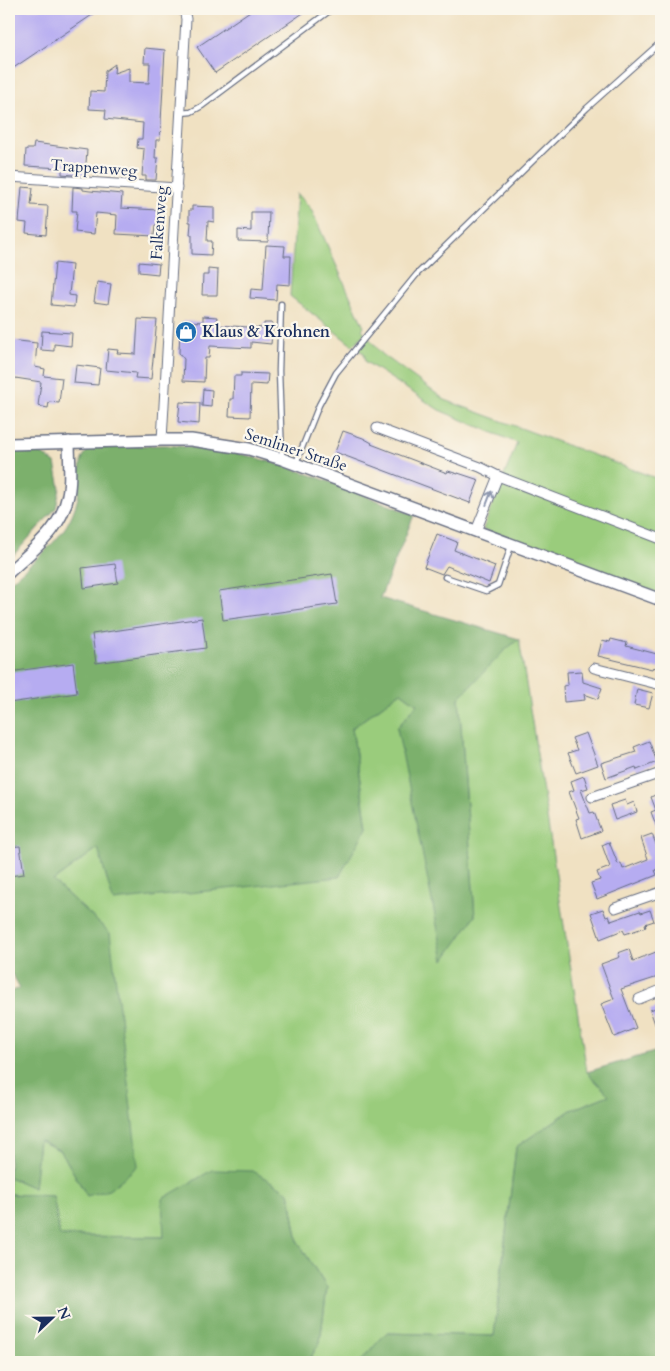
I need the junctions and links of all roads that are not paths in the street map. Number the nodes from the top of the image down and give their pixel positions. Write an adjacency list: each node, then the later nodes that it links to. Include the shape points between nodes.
1 (184, 9): 4 (street, Falkenweg)
2 (332, 9): 4 (lane, via 202,106)
3 (661, 42): 13 (lane, via 587,108 418,274 336,373 319,405)
4 (181, 113): 6 (street, Falkenweg)
5 (9, 177): 6 (street, Trappenweg)
6 (177, 188): 9 (street, Falkenweg)
7 (281, 304): 12 (lane)
8 (377, 428): 14 (street)
9 (162, 440): 10 (street, Semliner Straße); 12 (street, Semliner Straße, via 222,444)
10 (69, 442): 11 (street, Semliner Straße); 18 (street, via 70,488 63,514 50,533)
11 (9, 444)
12 (282, 459): 13 (street, Semliner Straße)
13 (296, 465): 15 (street, Semliner Straße)
14 (498, 476): 15 (street, one-way to 14); 16 (street)
15 (478, 525): 17 (street, Semliner Straße)
16 (661, 539)
17 (512, 544): 19 (lane, via 498,585 486,592); 20 (street, Semliner Straße)
18 (9, 572)
19 (445, 577)
20 (660, 597)
21 (594, 668): 22 (street)
22 (661, 685)
23 (661, 773): 24 (street)
24 (592, 797)
25 (661, 892): 26 (street)
26 (615, 908)
27 (661, 990): 28 (street)
28 (639, 998)

